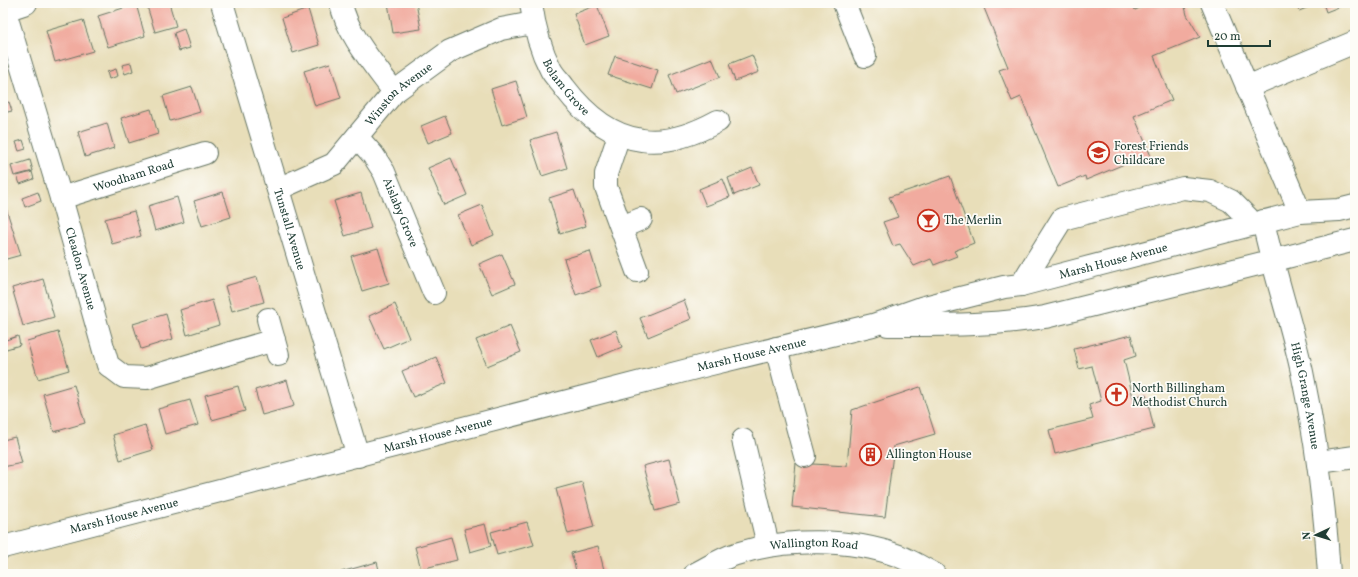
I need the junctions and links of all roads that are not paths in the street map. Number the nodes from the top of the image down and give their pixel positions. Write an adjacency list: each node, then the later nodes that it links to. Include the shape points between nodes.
1 (26, 3): 6 (street)
2 (222, 3): 16 (street, Tunstall Avenue)
3 (341, 3): 11 (street, via 343,13 357,39)
4 (844, 3): 9 (street, via 851,38)
5 (1212, 3): 10 (street)
6 (4, 8): 17 (street, Cleadon Avenue)
7 (532, 13): 11 (street, Winston Avenue, via 456,49); 13 (street, Bolam Grove, via 552,71 576,102)
8 (1355, 42): 10 (street)
9 (865, 56)
10 (1247, 87): 19 (street)
11 (394, 92): 14 (street, Winston Avenue)
12 (718, 121): 13 (street, Bolam Grove, via 696,133 666,140 643,140)
13 (619, 135): 23 (street, via 606,174 606,187 631,223)
14 (357, 137): 16 (street, Winston Avenue, via 334,164); 25 (street, Aislaby Grove, via 384,172)
15 (204, 152): 17 (street, Woodham Road)
16 (278, 189): 30 (street, Tunstall Avenue)
17 (61, 198): 26 (street, Cleadon Avenue, via 108,364 124,376 147,378 276,347)
18 (1355, 206): 19 (street, Marsh House Avenue, via 1339,210)
19 (1300, 212): 20 (street, Marsh House Avenue)
20 (1257, 223): 22 (street, High Grange Avenue); 24 (street, Marsh House Avenue); 24 (street, via 1248,218 1231,200 1210,191 1183,188 1062,219)
21 (1355, 240): 22 (street, Marsh House Avenue)
22 (1272, 261): 27 (street, Marsh House Avenue, via 1046,317 1009,323 974,326); 33 (street, High Grange Avenue, via 1302,371)
23 (637, 271)
24 (1021, 285): 27 (street, Marsh House Avenue, via 921,308)
25 (434, 293)
26 (268, 319)
27 (873, 324): 28 (street, Marsh House Avenue)
28 (776, 348): 30 (street, Marsh House Avenue); 31 (street)
29 (743, 440): 34 (street)
30 (358, 456): 35 (street, Marsh House Avenue)
31 (805, 456)
32 (1355, 458): 33 (street)
33 (1319, 462): 39 (street, High Grange Avenue)
34 (768, 545): 36 (street, Wallington Road, via 814,542 843,544 877,550); 37 (street, Wallington Road, via 735,554)
35 (3, 547)
36 (896, 565): 38 (street, Wallington Road)
37 (695, 574)
38 (934, 574)
39 (1329, 574)

